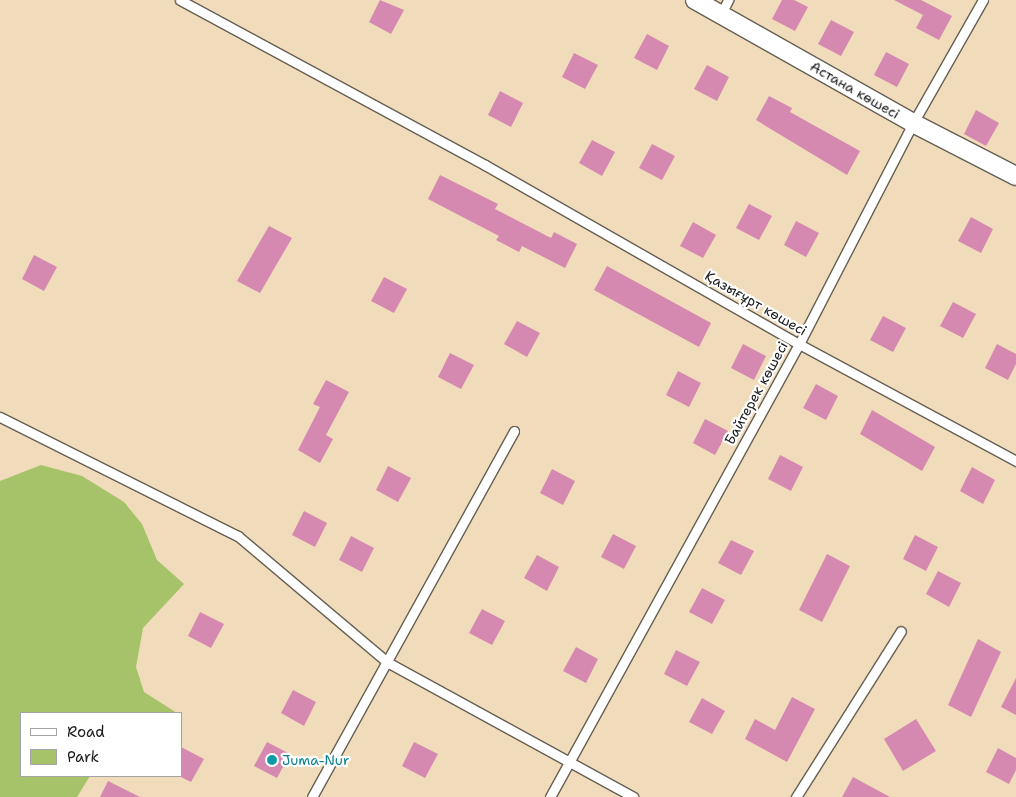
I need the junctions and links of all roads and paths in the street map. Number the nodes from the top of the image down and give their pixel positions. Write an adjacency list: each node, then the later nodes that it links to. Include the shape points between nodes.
1 (180, 0): 7 (lane, Қазығұрт көшесі, via 485,165)
2 (695, 0): 4 (street, Астана көшесі)
3 (983, 0): 5 (lane, Байтерек көшесі)
4 (725, 7): 5 (street, Астана көшесі)
5 (913, 123): 6 (street, Астана көшесі); 7 (lane, Байтерек көшесі)
6 (1016, 176)
7 (799, 344): 10 (lane, Қазығұрт көшесі); 13 (lane, Байтерек көшесі)
8 (0, 417): 12 (lane, via 238,536)
9 (514, 431): 12 (lane)
10 (1016, 461)
11 (900, 631): 17 (lane)
12 (387, 662): 13 (lane); 14 (lane)
13 (570, 762): 15 (lane, Байтерек көшесі); 16 (lane)
14 (312, 797)
15 (550, 797)
16 (634, 797)
17 (796, 797)

